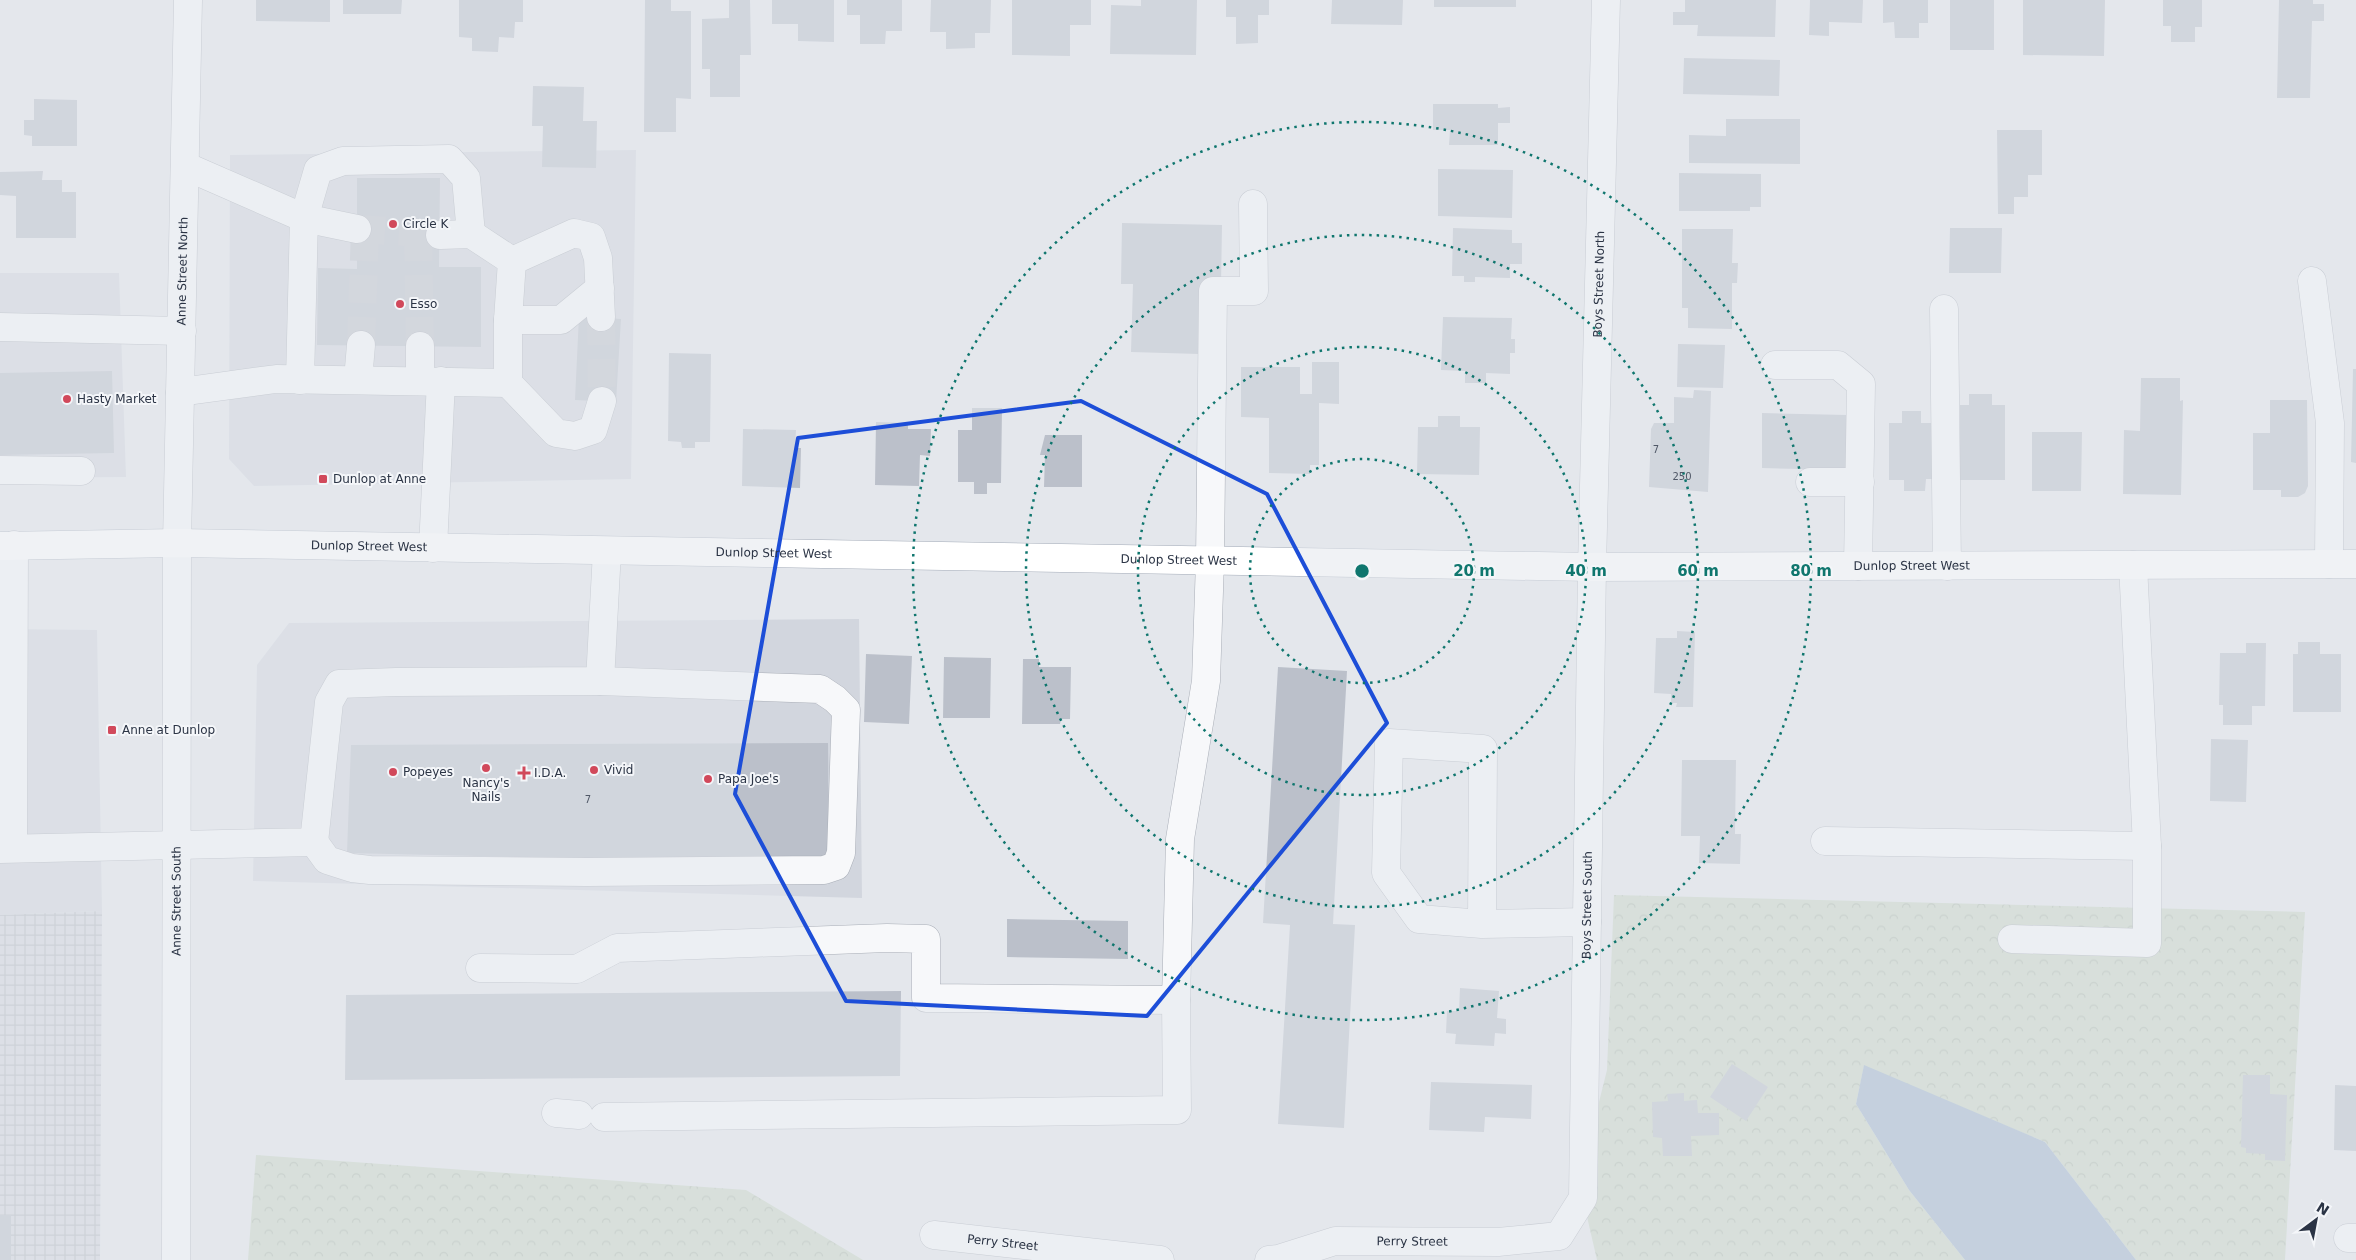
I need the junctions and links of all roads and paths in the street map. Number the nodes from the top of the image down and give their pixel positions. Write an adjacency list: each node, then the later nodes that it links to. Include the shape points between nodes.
1 (188, 0): 3 (street, Anne Street North)
2 (1606, 0): 39 (street, Boys Street North)
3 (185, 166): 5 (street); 16 (street, Anne Street North)
4 (1252, 204): 34 (street, via 1254,292 1213,291)
5 (304, 218): 6 (street); 7 (street, via 318,170 343,161 448,159 466,178); 20 (street)
6 (357, 229)
7 (471, 234): 8 (street); 9 (street)
8 (440, 235)
9 (512, 261): 11 (street, via 574,233 591,237 598,258); 14 (street)
10 (2312, 281): 35 (street, via 2330,422)
11 (600, 288): 13 (street); 14 (street, via 561,320)
12 (1944, 309): 38 (street)
13 (601, 318)
14 (508, 320): 23 (street)
15 (0, 327): 16 (street)
16 (182, 331): 24 (street, Anne Street North)
17 (361, 345): 21 (street)
18 (420, 346): 22 (street)
19 (1775, 365): 29 (street, via 1838,365 1861,384)
20 (300, 380): 21 (street); 24 (street, via 276,379)
21 (358, 380): 22 (street)
22 (430, 381): 23 (street); 32 (street)
23 (508, 382): 25 (street, via 556,433 575,436 593,430)
24 (180, 392): 30 (street, Anne Street North)
25 (602, 401)
26 (0, 470): 27 (street)
27 (81, 471)
28 (1810, 482): 29 (street)
29 (1860, 482): 37 (street)
30 (177, 543): 31 (main road, Dunlop Street West); 32 (main road, Dunlop Street West); 43 (street, Anne Street South)
31 (7, 545): 45 (street)
32 (433, 548): 33 (main road, Dunlop Street West)
33 (607, 551): 34 (main road, Dunlop Street West); 40 (street)
34 (1210, 560): 39 (main road, Dunlop Street West); 50 (street, via 1206,681 1180,839)
35 (2343, 564): 36 (main road, Dunlop Street West)
36 (2133, 565): 38 (main road, Dunlop Street West); 44 (street)
37 (1858, 566): 38 (main road, Dunlop Street West); 39 (main road, Dunlop Street West)
38 (1947, 566)
39 (1592, 567): 46 (street, Boys Street South)
40 (600, 681): 42 (street, via 339,684 328,702); 42 (street, via 820,689 836,699 846,710 841,854 836,866 824,870 370,870 327,860)
41 (1825, 841): 44 (street)
42 (314, 842): 43 (street)
43 (177, 846): 45 (street); 54 (street, Anne Street South)
44 (2147, 846): 48 (street, via 2147,943)
45 (6, 848)
46 (1587, 922): 47 (street); 53 (street, Boys Street South, via 1582,1198)
47 (1482, 924): 47 (street, via 1418,919 1386,873 1389,743 1483,749)
48 (2012, 939)
49 (480, 968): 50 (street, via 577,969 618,948 926,939 926,998)
50 (1176, 1000): 51 (street, via 1177,1110)
51 (579, 1115)
52 (934, 1235): 55 (street, Perry Street)
53 (1559, 1236): 56 (street, Perry Street, via 1498,1242 1335,1241)
54 (176, 1260)
55 (1160, 1260)
56 (1269, 1260)

